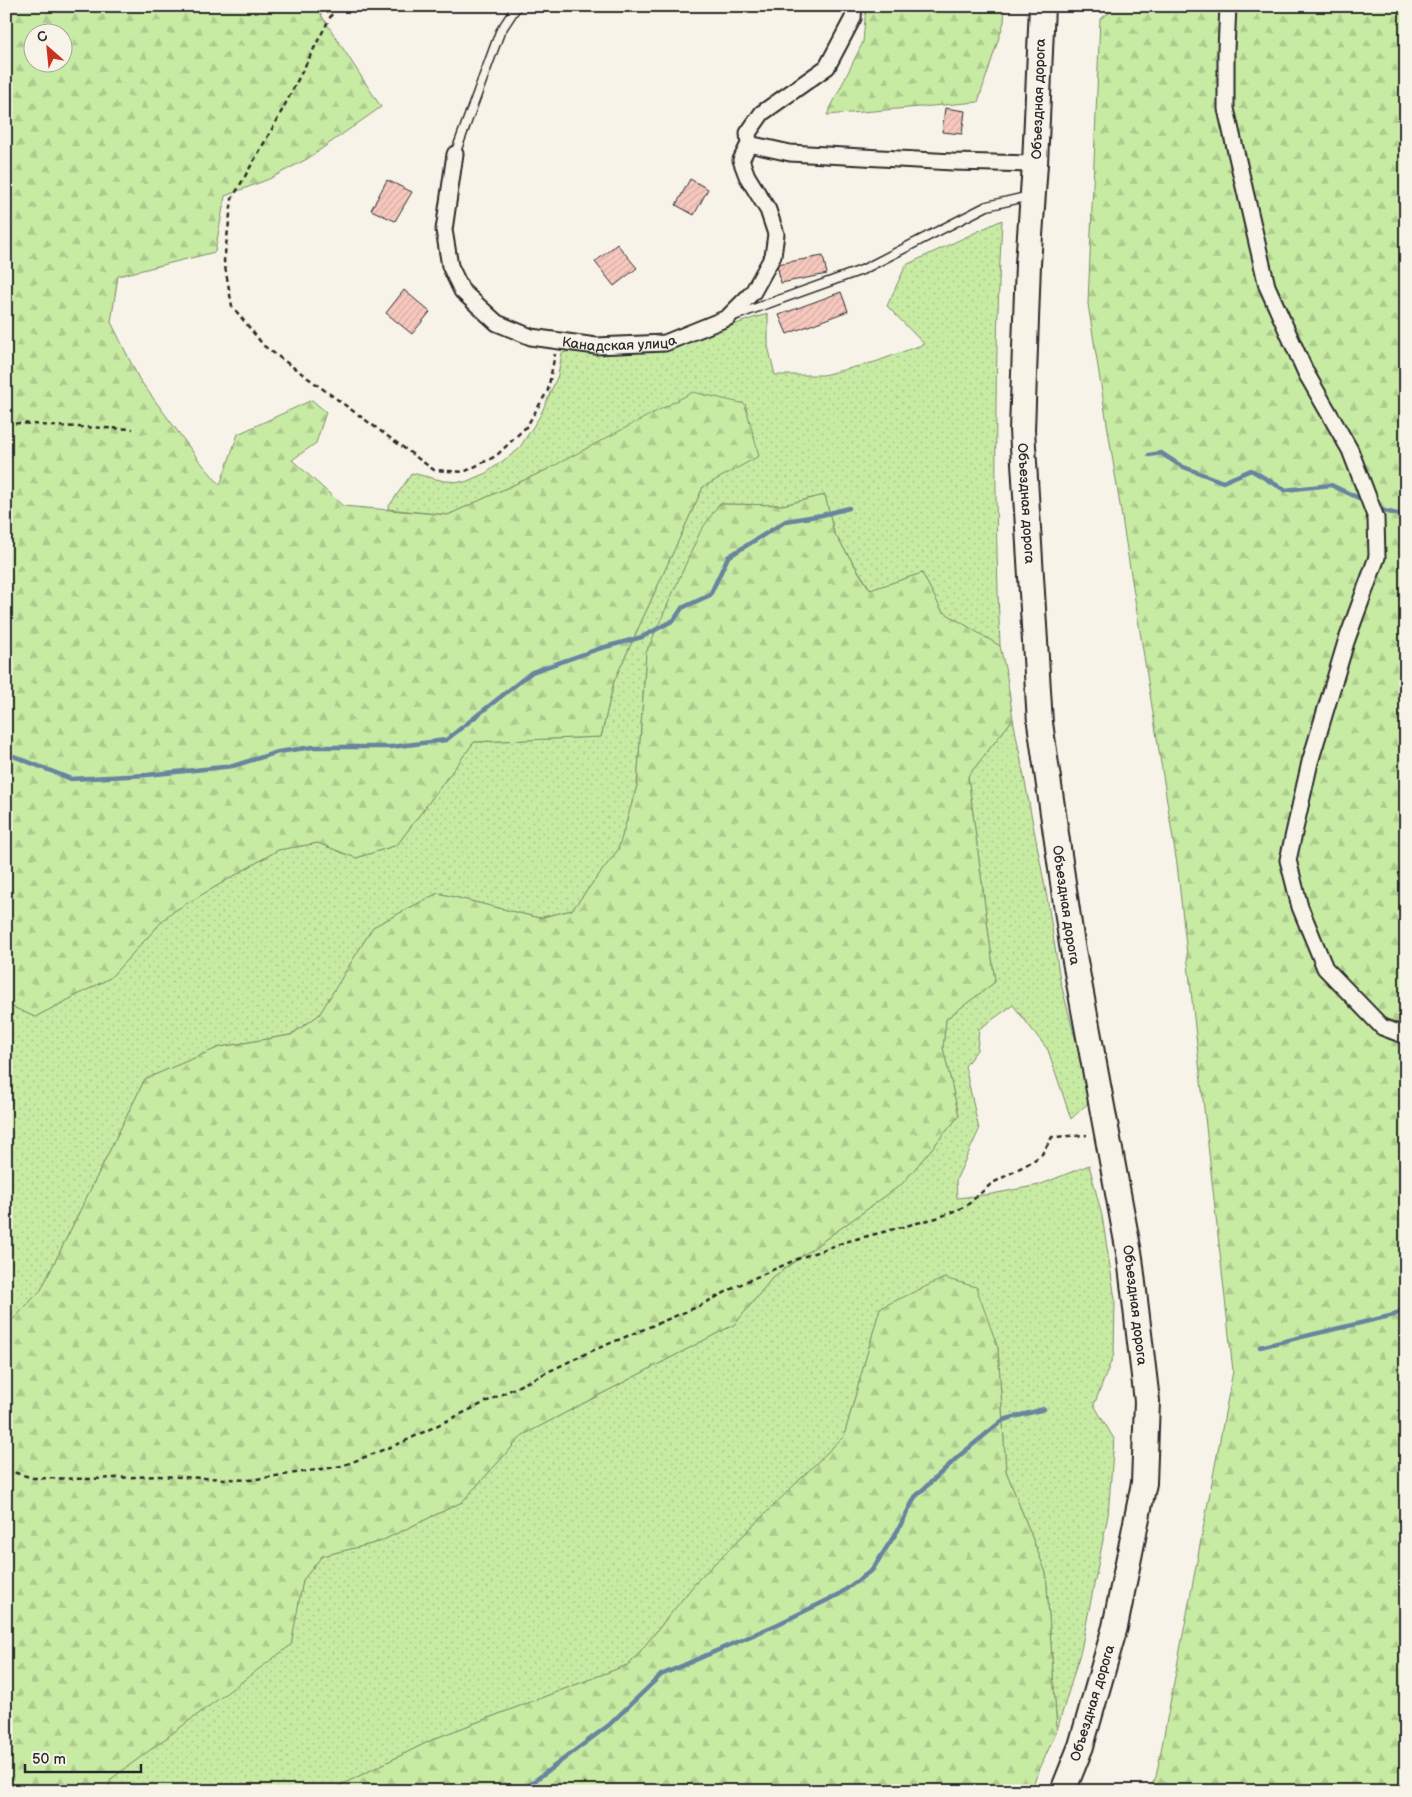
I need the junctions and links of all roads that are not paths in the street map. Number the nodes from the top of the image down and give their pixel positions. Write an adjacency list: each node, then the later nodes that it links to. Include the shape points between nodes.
1 (517, 6): 6 (lane, via 500,32)
2 (854, 6): 5 (street, Канадская улица, via 852,18 827,67 762,113 748,133)
3 (1042, 6): 7 (main road, Объездная дорога)
4 (1228, 6): 10 (street, via 1226,109 1267,286 1306,373 1350,450 1376,518 1377,557 1346,642 1313,753 1288,860 1300,907 1325,968 1382,1027)
5 (749, 144): 7 (street, via 790,152); 9 (street, Канадская улица, via 741,160 768,210 776,234 773,256 753,292)
6 (455, 154): 9 (street, Канадская улица, via 444,230 450,266 462,292 497,323 531,337 596,346 665,343)
7 (1035, 164): 8 (main road, Объездная дорога)
8 (1033, 195): 9 (lane, via 987,206 862,270); 11 (main road, Объездная дорога, via 1022,430 1040,723 1072,945 1130,1258 1147,1401 1144,1483 1115,1627 1081,1746)
9 (727, 318)
10 (1406, 1036)
11 (1063, 1791)

